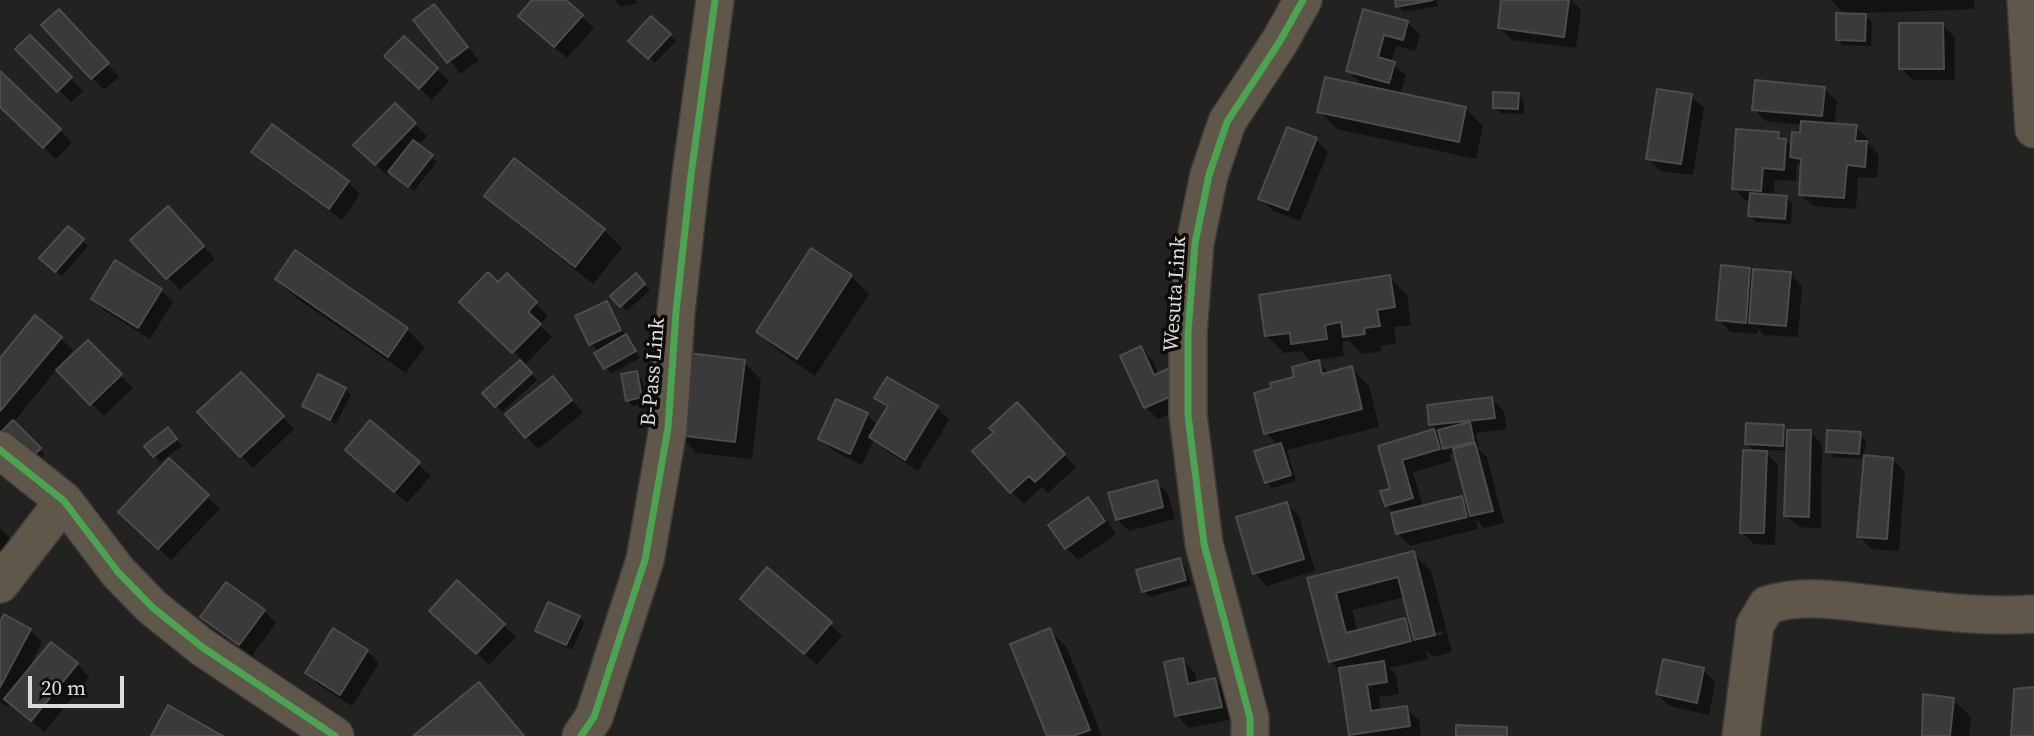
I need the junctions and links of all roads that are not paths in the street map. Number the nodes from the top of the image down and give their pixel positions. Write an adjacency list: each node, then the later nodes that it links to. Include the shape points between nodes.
1 (715, 0): 10 (street, B-Pass Link, via 676,312 668,428 647,547 594,717)
2 (1303, 0): 11 (street, Wesuta Link, via 1227,122 1209,175 1194,256 1188,333 1188,415 1204,544 1250,718)
3 (2029, 23): 4 (street)
4 (2034, 129)
5 (0, 450): 6 (street)
6 (64, 501): 7 (street); 9 (street, via 118,572 152,607 202,647)
7 (0, 584)
8 (2034, 614): 12 (street, via 1789,598 1767,605 1755,625)
9 (335, 736)
10 (581, 736)
11 (1250, 736)
12 (1741, 736)

